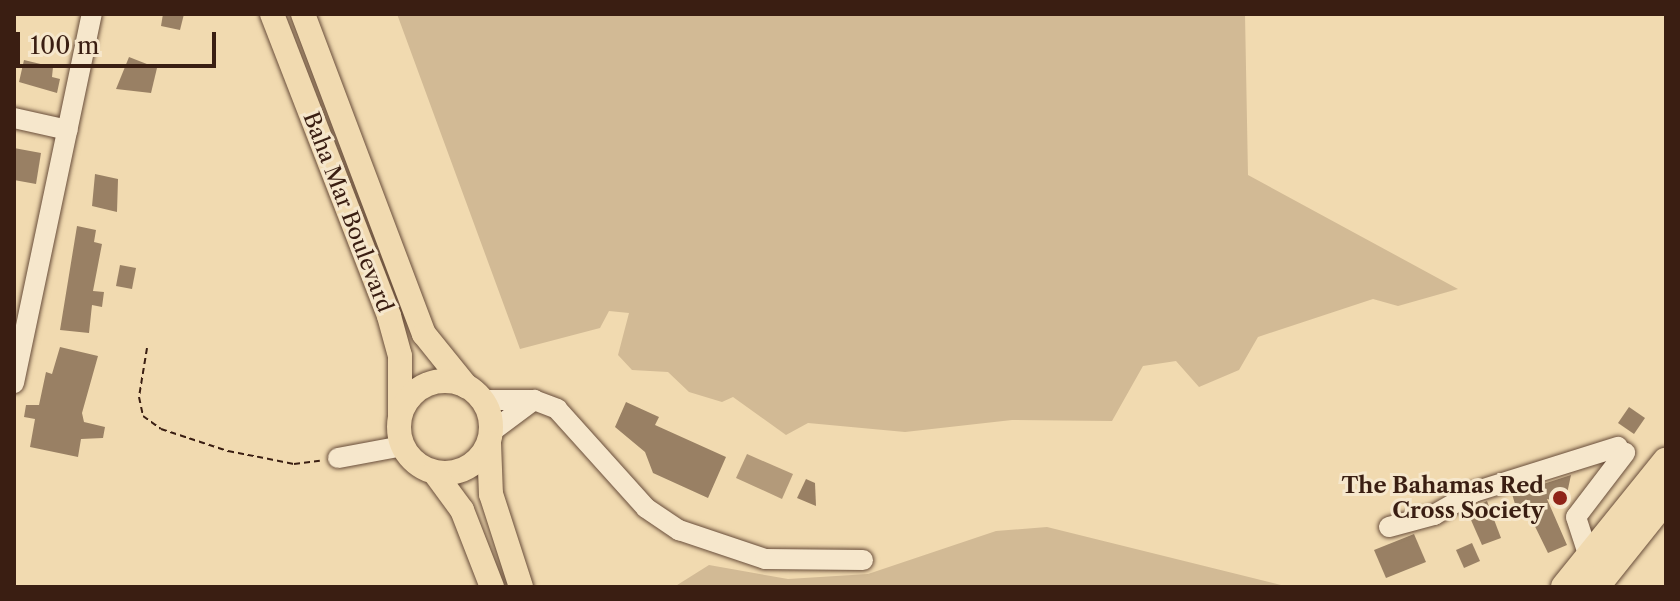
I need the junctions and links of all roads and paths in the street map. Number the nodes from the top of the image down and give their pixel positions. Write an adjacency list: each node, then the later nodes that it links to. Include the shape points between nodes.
1 (92, 14): 5 (street)
2 (272, 14): 11 (main road, Baha Mar Boulevard, via 389,316 400,356)
3 (303, 14): 9 (main road, Baha Mar Boulevard, via 424,334)
4 (14, 118): 5 (street)
5 (68, 130): 6 (street)
6 (19, 338): 8 (street)
7 (147, 348): 15 (path, via 139,397 143,416 161,429 294,464)
8 (14, 383)
9 (475, 393): 10 (street); 11 (main road, via 427,385); 12 (main road)
10 (534, 400): 12 (street); 21 (street, via 570,419 617,479 679,530 765,559)
11 (400, 415): 13 (main road)
12 (490, 437): 17 (main road, via 467,468); 23 (main road, via 491,494)
13 (403, 446): 15 (street); 17 (main road, via 413,460)
14 (1616, 446): 16 (street, via 1643,467); 19 (street, via 1474,492 1434,515); 20 (street, via 1576,517)
15 (338, 458)
16 (1664, 465): 20 (highway)
17 (434, 472): 22 (main road, via 462,510)
18 (1666, 498): 25 (highway)
19 (1389, 527)
20 (1589, 557): 24 (highway)
21 (863, 560)
22 (492, 587)
23 (521, 587)
24 (1565, 587)
25 (1595, 587)

